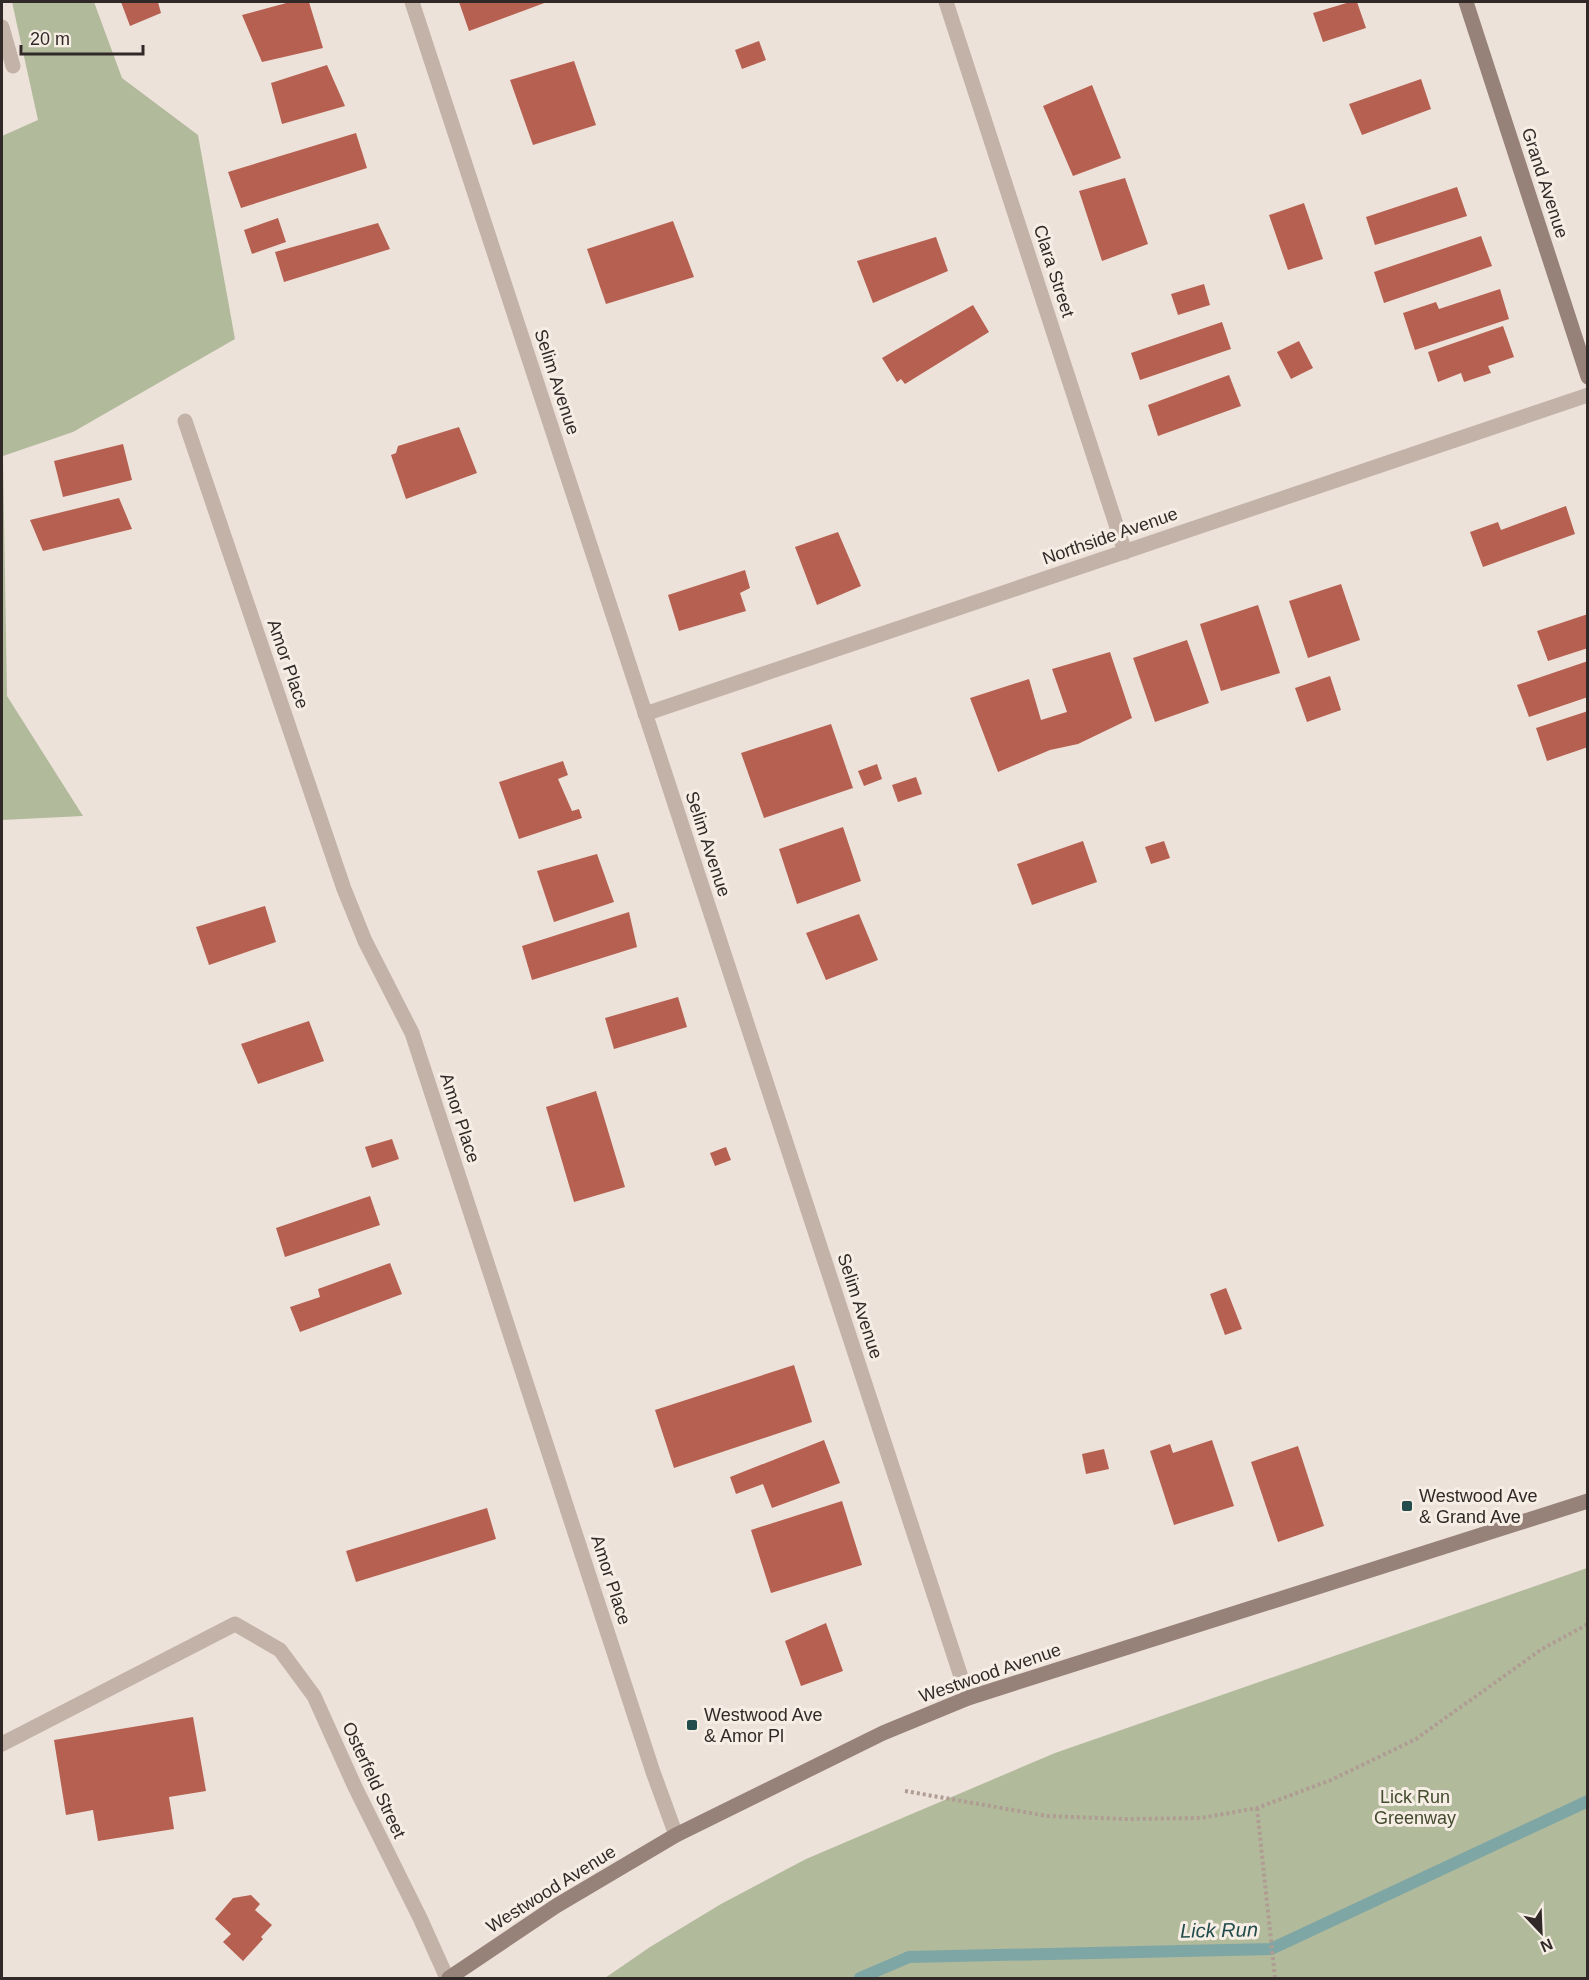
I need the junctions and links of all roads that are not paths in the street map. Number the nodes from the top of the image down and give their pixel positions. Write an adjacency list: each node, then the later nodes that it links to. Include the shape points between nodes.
1 (412, 2): 10 (street, Selim Avenue)
2 (946, 2): 9 (street, Clara Street)
3 (1466, 2): 6 (main road, Grand Avenue)
4 (2, 27): 5 (street)
5 (13, 66)
6 (1586, 368)
7 (1587, 395): 9 (street, Northside Avenue)
8 (185, 422): 14 (street, Amor Place, via 344,889 365,941 412,1033)
9 (1125, 552): 10 (street, Northside Avenue)
10 (645, 714): 12 (street, Selim Avenue)
11 (1587, 1501): 12 (main road, Westwood Avenue)
12 (968, 1698): 14 (main road, Westwood Avenue, via 883,1733)
13 (2, 1744): 15 (street, Osterfeld Street, via 235,1624 280,1650 314,1696)
14 (676, 1834): 15 (main road, Westwood Avenue, via 556,1906)
15 (448, 1978)

